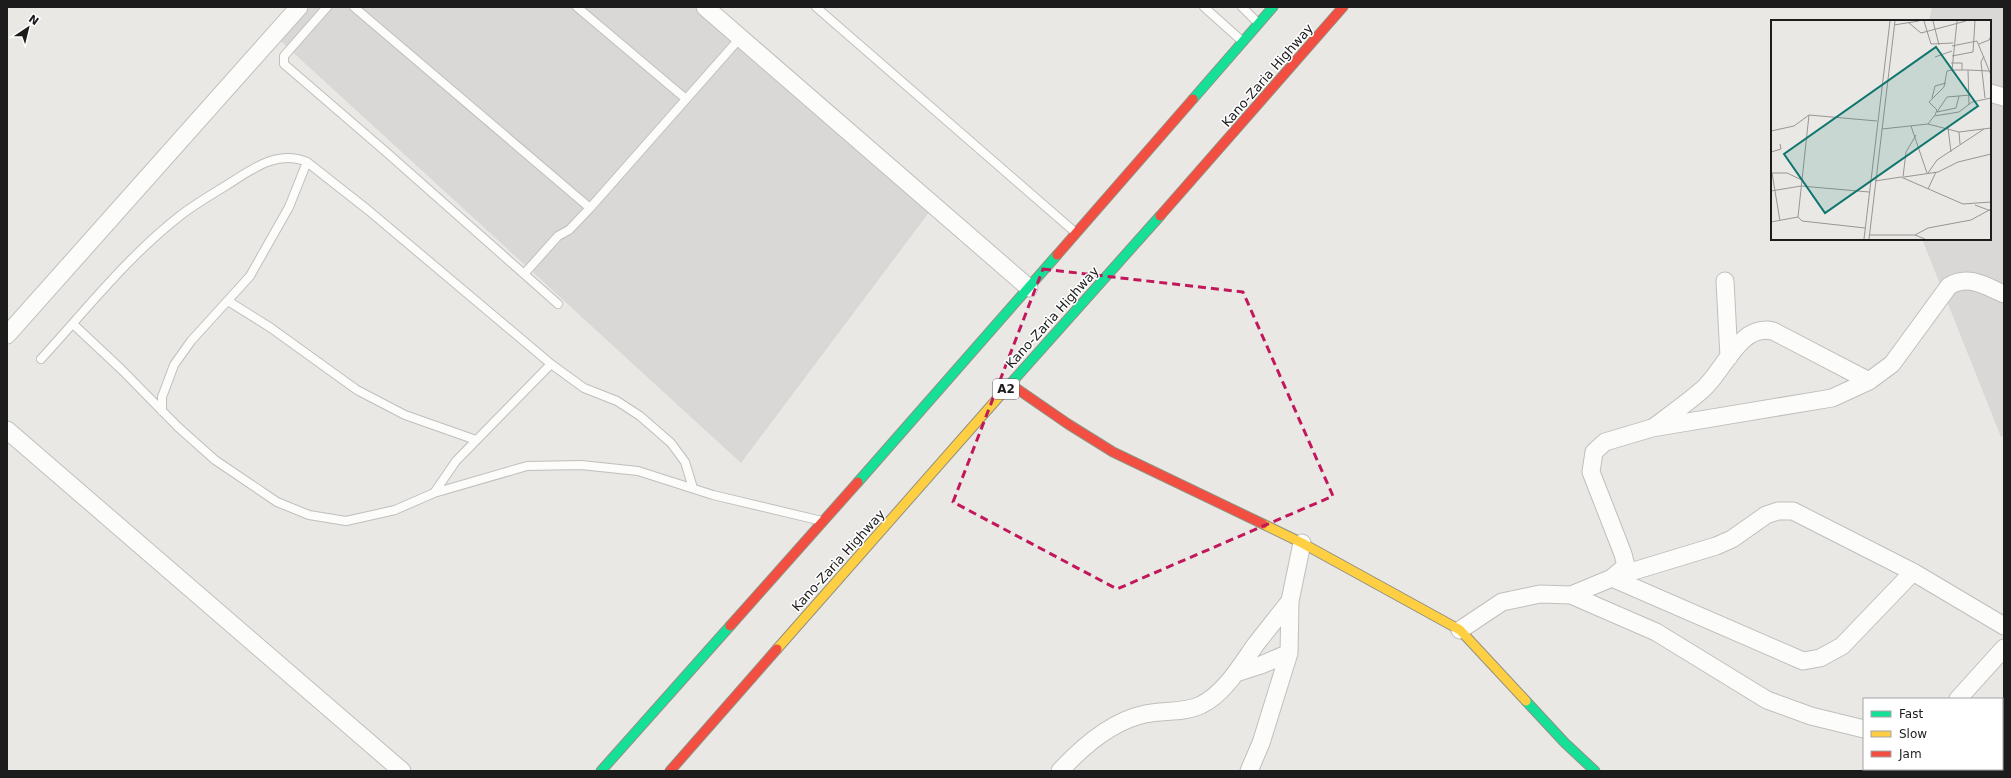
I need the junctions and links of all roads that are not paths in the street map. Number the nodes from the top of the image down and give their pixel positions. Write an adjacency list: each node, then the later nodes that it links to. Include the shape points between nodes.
1 (299, 7): 27 (street)
2 (327, 7): 20 (lane, via 284,56 284,64)
3 (354, 7): 18 (lane)
4 (577, 7): 16 (lane)
5 (705, 7): 12 (street)
6 (816, 7): 19 (lane)
7 (1204, 7): 13 (lane)
8 (1242, 7): 11 (lane)
9 (1273, 7): 11 (main road)
10 (1343, 7): 32 (main road, Kano-Zaria Highway / A2)
11 (1259, 23): 13 (main road)
12 (740, 38): 16 (lane); 22 (street)
13 (1243, 42): 19 (main road)
14 (1991, 93): 15 (street)
15 (2004, 97)
16 (686, 99): 18 (lane)
17 (307, 162): 24 (lane, via 288,207 250,276); 26 (lane, via 295,158 269,160 181,215 136,254); 30 (lane)
18 (590, 208): 20 (lane, via 569,230 558,236)
19 (1077, 234): 22 (main road)
20 (524, 274): 25 (lane)
21 (1725, 281): 28 (street)
22 (1029, 288): 39 (main road)
23 (2004, 294): 31 (street, via 1968,280 1958,280 1949,286 1892,364)
24 (228, 301): 33 (lane, via 191,341 174,365 162,397); 36 (lane, via 271,328 357,390 405,415)
25 (558, 304)
26 (73, 324): 29 (lane); 33 (lane)
27 (7, 335)
28 (1729, 357): 31 (street, via 1751,333 1765,329); 34 (street, via 1704,389)
29 (41, 359)
30 (551, 364): 36 (lane); 37 (lane, via 584,388 617,401 640,416 671,443 685,462)
31 (1869, 381): 34 (street, via 1832,398)
32 (1010, 384): 40 (main road, via 1113,452); 54 (main road, Kano-Zaria Highway / A2)
33 (162, 411): 38 (lane, via 215,460 277,502 309,515 346,521 395,510)
34 (1652, 428): 42 (street, via 1605,442 1594,452 1591,472 1624,554 1626,566)
35 (7, 430): 52 (street)
36 (476, 440): 38 (lane, via 456,460)
37 (693, 488): 38 (lane, via 638,471 581,465 527,466); 39 (lane)
38 (434, 493)
39 (822, 521): 53 (main road)
40 (1302, 543): 44 (street); 46 (main road)
41 (1913, 572): 42 (street, via 1793,511 1778,511 1766,515 1732,539 1716,546); 42 (street, via 1842,646 1820,658 1804,661); 45 (street)
42 (1612, 578): 43 (street)
43 (1571, 595): 46 (street, via 1540,594 1502,602); 51 (street, via 1656,632 1767,700 1811,716)
44 (1290, 602): 48 (street); 49 (street)
45 (2004, 626)
46 (1460, 630): 57 (main road, via 1565,744)
47 (2004, 648): 50 (street)
48 (1288, 653): 49 (street); 56 (street)
49 (1236, 673): 55 (street, via 1216,695 1202,705 1185,710 1144,714 1108,730)
50 (1959, 698)
51 (1863, 729)
52 (402, 771)
53 (601, 771)
54 (670, 771)
55 (1060, 771)
56 (1249, 771)
57 (1595, 771)

